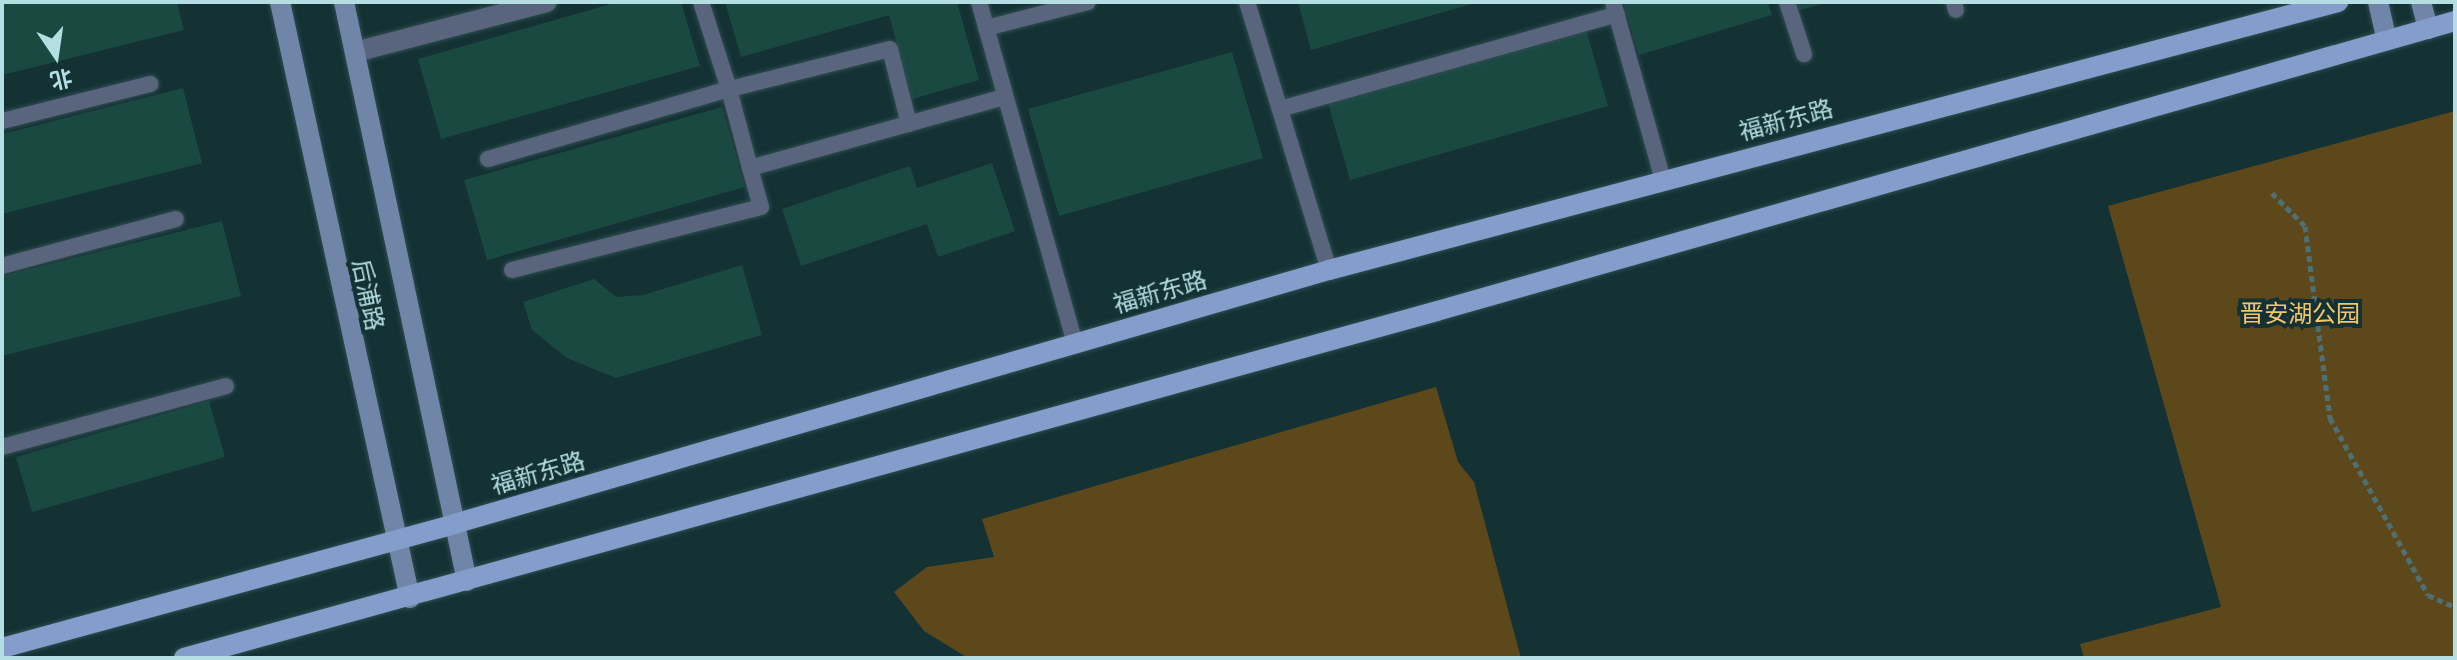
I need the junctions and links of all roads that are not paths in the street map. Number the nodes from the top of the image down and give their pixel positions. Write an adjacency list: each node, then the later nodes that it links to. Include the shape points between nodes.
1 (280, 2): 36 (main road, 后浦路)
2 (344, 2): 17 (main road, 后浦路)
3 (547, 2): 17 (street)
4 (701, 2): 20 (lane)
5 (979, 2): 14 (lane)
6 (1088, 2): 14 (lane)
7 (1247, 2): 22 (lane)
8 (1787, 2): 18 (lane)
9 (2338, 2): 27 (main road, 福新东路)
10 (2378, 2): 16 (main road)
11 (2421, 2): 15 (main road)
12 (1615, 8): 22 (lane); 27 (lane)
13 (2455, 21): 15 (main road)
14 (986, 28): 21 (lane)
15 (2428, 29): 16 (main road)
16 (2387, 40): 37 (main road)
17 (355, 52): 35 (main road, 后浦路)
18 (1804, 54)
19 (150, 84): 23 (lane)
20 (729, 89): 24 (lane, via 890,49); 25 (lane); 26 (lane)
21 (1005, 97): 24 (lane); 32 (lane)
22 (1280, 109): 31 (lane)
23 (2, 121)
24 (909, 124): 26 (lane)
25 (488, 159)
26 (750, 168): 30 (lane, via 761,207)
27 (1663, 180): 31 (main road, 福新东路)
28 (176, 219): 29 (lane)
29 (2, 266)
30 (512, 270)
31 (1329, 270): 32 (main road, 福新东路)
32 (1075, 344): 35 (main road, 福新东路)
33 (226, 386): 34 (lane)
34 (2, 447)
35 (454, 524): 36 (main road, 福新东路); 37 (main road, 后浦路)
36 (397, 540): 38 (main road, 后浦路); 39 (main road, 福新东路)
37 (467, 581): 38 (main road)
38 (410, 598): 40 (main road)
39 (2, 648)
40 (184, 658)

